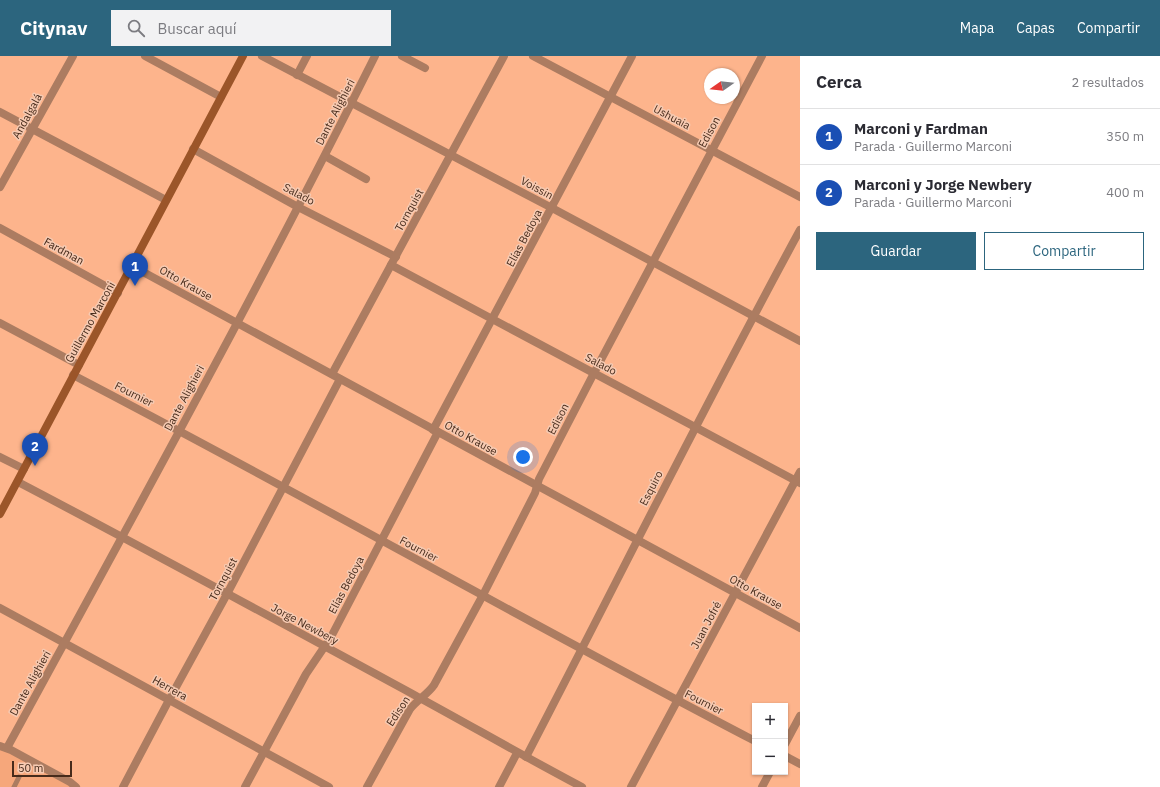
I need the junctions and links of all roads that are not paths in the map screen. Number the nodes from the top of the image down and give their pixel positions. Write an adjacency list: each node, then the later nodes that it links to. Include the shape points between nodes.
1 (73, 56): 18 (street, Andalgalá)
2 (145, 56): 14 (street)
3 (243, 56): 14 (street, Guillermo Marconi)
4 (262, 56): 13 (street, Voissin)
5 (307, 56): 13 (street)
6 (375, 56): 16 (street, Dante Alighieri)
7 (402, 56): 12 (street)
8 (504, 56): 21 (street, Tornquist)
9 (533, 56): 15 (street, Ushuaia)
10 (632, 56): 15 (street, Elías Bedoya)
11 (762, 56): 20 (street, Edison)
12 (425, 68)
13 (297, 75): 16 (street, Voissin)
14 (221, 97): 19 (street, Guillermo Marconi)
15 (610, 97): 20 (street, Ushuaia); 28 (street, Elías Bedoya)
16 (352, 104): 21 (street, Voissin); 22 (street, Dante Alighieri)
17 (0, 112): 18 (street)
18 (32, 129): 24 (street, Andalgalá); 26 (street)
19 (193, 149): 26 (street, Guillermo Marconi); 27 (street, Salado)
20 (711, 151): 25 (street, Ushuaia); 32 (street, Edison)
21 (451, 155): 28 (street, Voissin); 31 (street, Tornquist)
22 (325, 156): 23 (street); 27 (street, Dante Alighieri)
23 (366, 179)
24 (0, 187)
25 (800, 197)
26 (166, 200): 34 (street, Guillermo Marconi)
27 (298, 207): 31 (street, Salado); 39 (street, Dante Alighieri)
28 (552, 208): 32 (street, Voissin); 37 (street, Elías Bedoya)
29 (0, 228): 35 (street, Fardman)
30 (800, 230): 36 (street, Esquiro)
31 (396, 257): 33 (street, Tornquist)
32 (652, 263): 36 (street, Voissin); 42 (street, Edison)
33 (391, 265): 37 (street, Salado); 43 (street, Tornquist)
34 (132, 266): 35 (street, Guillermo Marconi); 39 (street, Otto Krause)
35 (118, 293): 41 (street, Guillermo Marconi)
36 (753, 316): 40 (street, Voissin); 46 (street, Esquiro)
37 (493, 319): 42 (street, Salado); 48 (street, Elías Bedoya)
38 (0, 323): 41 (street)
39 (236, 323): 43 (street, Otto Krause); 47 (street, Dante Alighieri)
40 (800, 341)
41 (79, 364): 44 (street, Guillermo Marconi)
42 (594, 373): 46 (street, Salado); 55 (street, Edison)
43 (332, 374): 45 (street, Otto Krause)
44 (73, 375): 47 (street, Fournier); 50 (street, Guillermo Marconi)
45 (340, 379): 48 (street, Otto Krause); 54 (street, Tornquist)
46 (695, 427): 53 (street, Salado); 58 (street, Esquiro)
47 (179, 430): 54 (street, Fournier); 57 (street, Dante Alighieri)
48 (436, 431): 55 (street, Otto Krause); 59 (street, Elías Bedoya)
49 (0, 457): 50 (street)
50 (24, 469): 52 (street, Guillermo Marconi)
51 (800, 472): 53 (street, Juan Jofré)
52 (18, 482): 56 (street, Guillermo Marconi); 57 (street, Jorge Newbery)
53 (798, 482): 60 (street, Juan Jofré)
54 (284, 486): 59 (street, Fournier); 61 (street, Tornquist)
55 (536, 486): 58 (street, Otto Krause); 62 (street, Edison, via 535,493)
56 (0, 514)
57 (122, 536): 61 (street, Jorge Newbery); 65 (street, Dante Alighieri)
58 (637, 540): 60 (street, Otto Krause); 67 (street, Esquiro)
59 (381, 541): 62 (street, Fournier); 66 (street, Elías Bedoya)
60 (736, 593): 64 (street, Otto Krause); 70 (street, Juan Jofré)
61 (227, 594): 66 (street, Jorge Newbery); 69 (street, Tornquist)
62 (483, 595): 67 (street, Fournier); 68 (street, Edison, via 434,685)
63 (0, 608): 65 (street, Herrera)
64 (800, 628)
65 (64, 642): 69 (street, Herrera); 74 (street, Dante Alighieri)
66 (324, 646): 68 (street, Jorge Newbery); 75 (street, Elías Bedoya)
67 (582, 650): 70 (street, Fournier); 77 (street, Esquiro)
68 (420, 698): 76 (street, Jorge Newbery); 87 (street, Edison, via 410,709)
69 (169, 700): 75 (street, Herrera); 84 (street, Tornquist)
70 (678, 701): 72 (street, Fournier); 90 (street, Juan Jofré)
71 (800, 716): 73 (street)
72 (752, 739)
73 (788, 739)
74 (3, 747): 83 (street)
75 (264, 752): 85 (street, Elías Bedoya); 86 (street, Herrera)
76 (517, 753): 77 (street, Jorge Newbery); 88 (street)
77 (526, 757): 89 (street, Jorge Newbery)
78 (788, 758): 79 (street)
79 (800, 764)
80 (768, 775): 91 (street)
81 (19, 777): 82 (lane)
82 (14, 787)
83 (76, 787)
84 (123, 787)
85 (245, 787)
86 (329, 787)
87 (367, 787)
88 (499, 787)
89 (582, 787)
90 (631, 787)
91 (762, 787)

